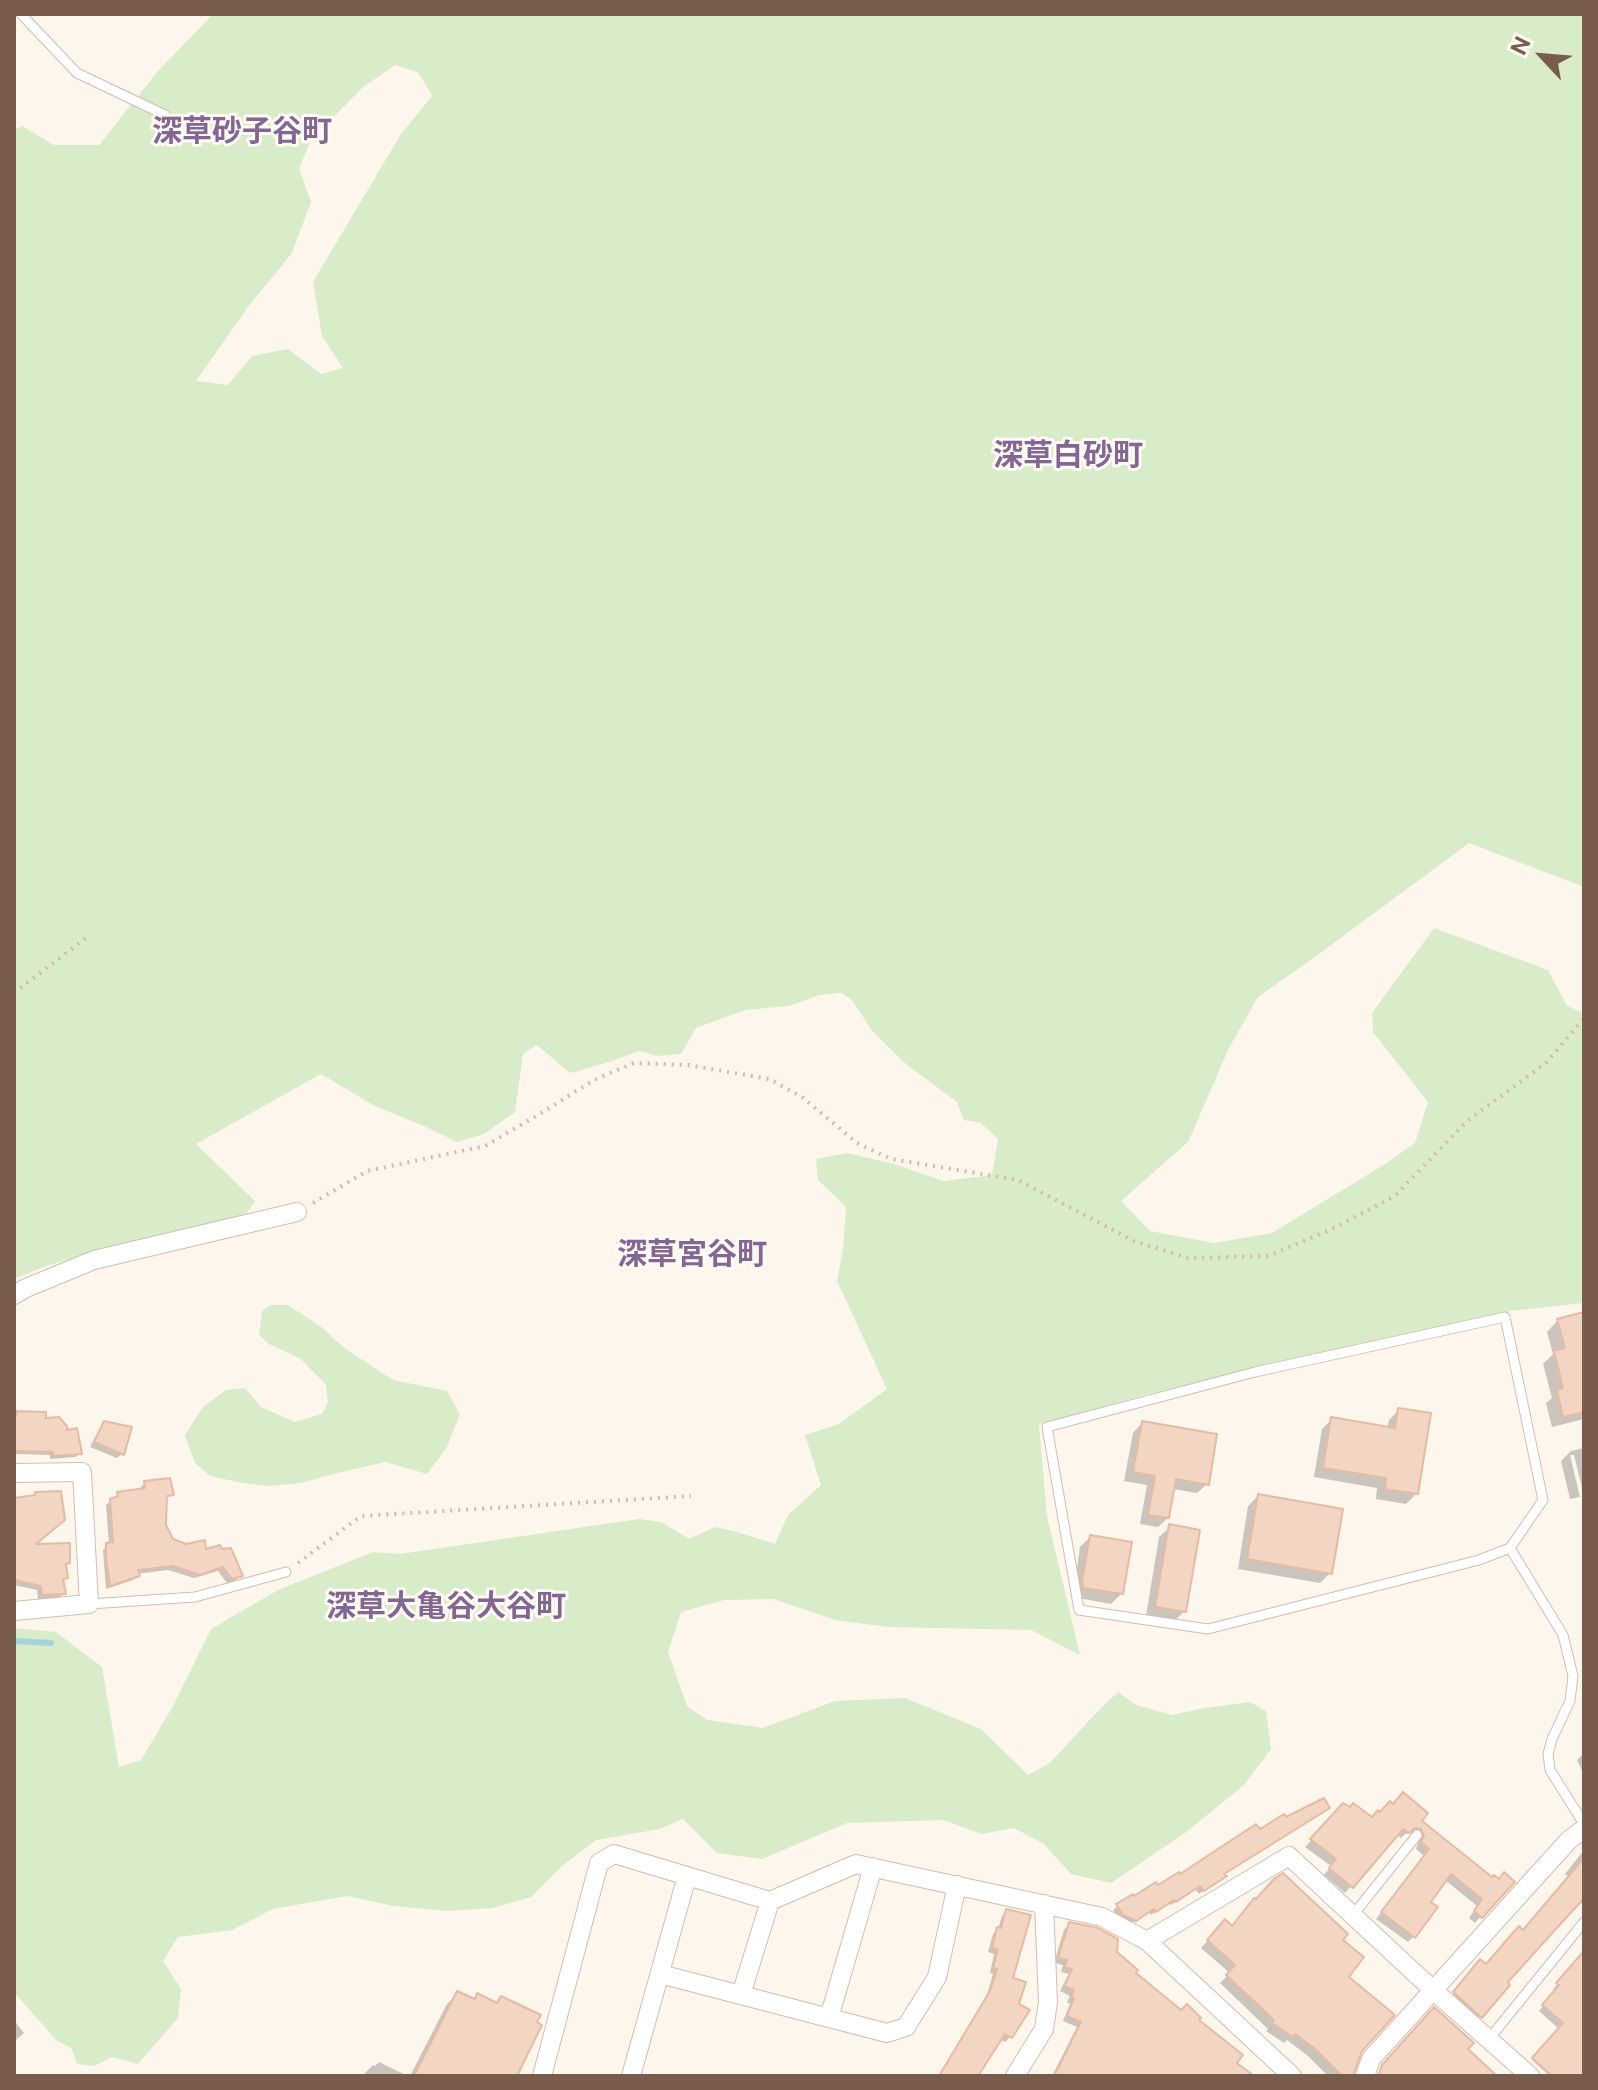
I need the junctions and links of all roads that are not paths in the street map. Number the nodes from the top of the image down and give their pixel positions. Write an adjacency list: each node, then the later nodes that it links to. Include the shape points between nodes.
1 (21, 14): 2 (lane, via 77,73)
2 (165, 115)
3 (297, 1212): 4 (street, via 94,1260)
4 (14, 1295)
5 (14, 1473): 8 (street, via 82,1472)
6 (1510, 1548): 6 (lane, via 1208,1629 1079,1610 1047,1427 1255,1372 1505,1317 1543,1500); 10 (lane, via 1563,1635 1573,1676 1570,1701 1548,1754 1550,1770)
7 (286, 1572): 8 (lane, via 195,1597)
8 (89, 1604): 9 (street)
9 (14, 1611)
10 (1584, 1827): 21 (street)
11 (1417, 1835): 17 (lane)
12 (873, 1867): 14 (street); 15 (street, via 856,1864); 23 (street)
13 (687, 1876): 15 (street); 20 (street); 25 (street, via 614,1854 599,1863)
14 (957, 1885): 16 (street); 23 (street, via 937,1977 906,2027 887,2033)
15 (770, 1901): 22 (street)
16 (1044, 1904): 19 (street, via 1102,1917); 27 (street, via 1044,2029)
17 (1353, 1915): 19 (street, via 1289,1856); 21 (street)
18 (1584, 1922): 24 (lane)
19 (1147, 1941): 28 (street)
20 (660, 1974): 22 (street); 26 (street)
21 (1433, 1990): 24 (street); 29 (street, via 1371,2059)
22 (741, 1995): 23 (street)
23 (829, 2018)
24 (1489, 2039): 30 (street)
25 (542, 2076)
26 (631, 2076)
27 (1015, 2076)
28 (1292, 2076)
29 (1365, 2076)
30 (1530, 2076)

